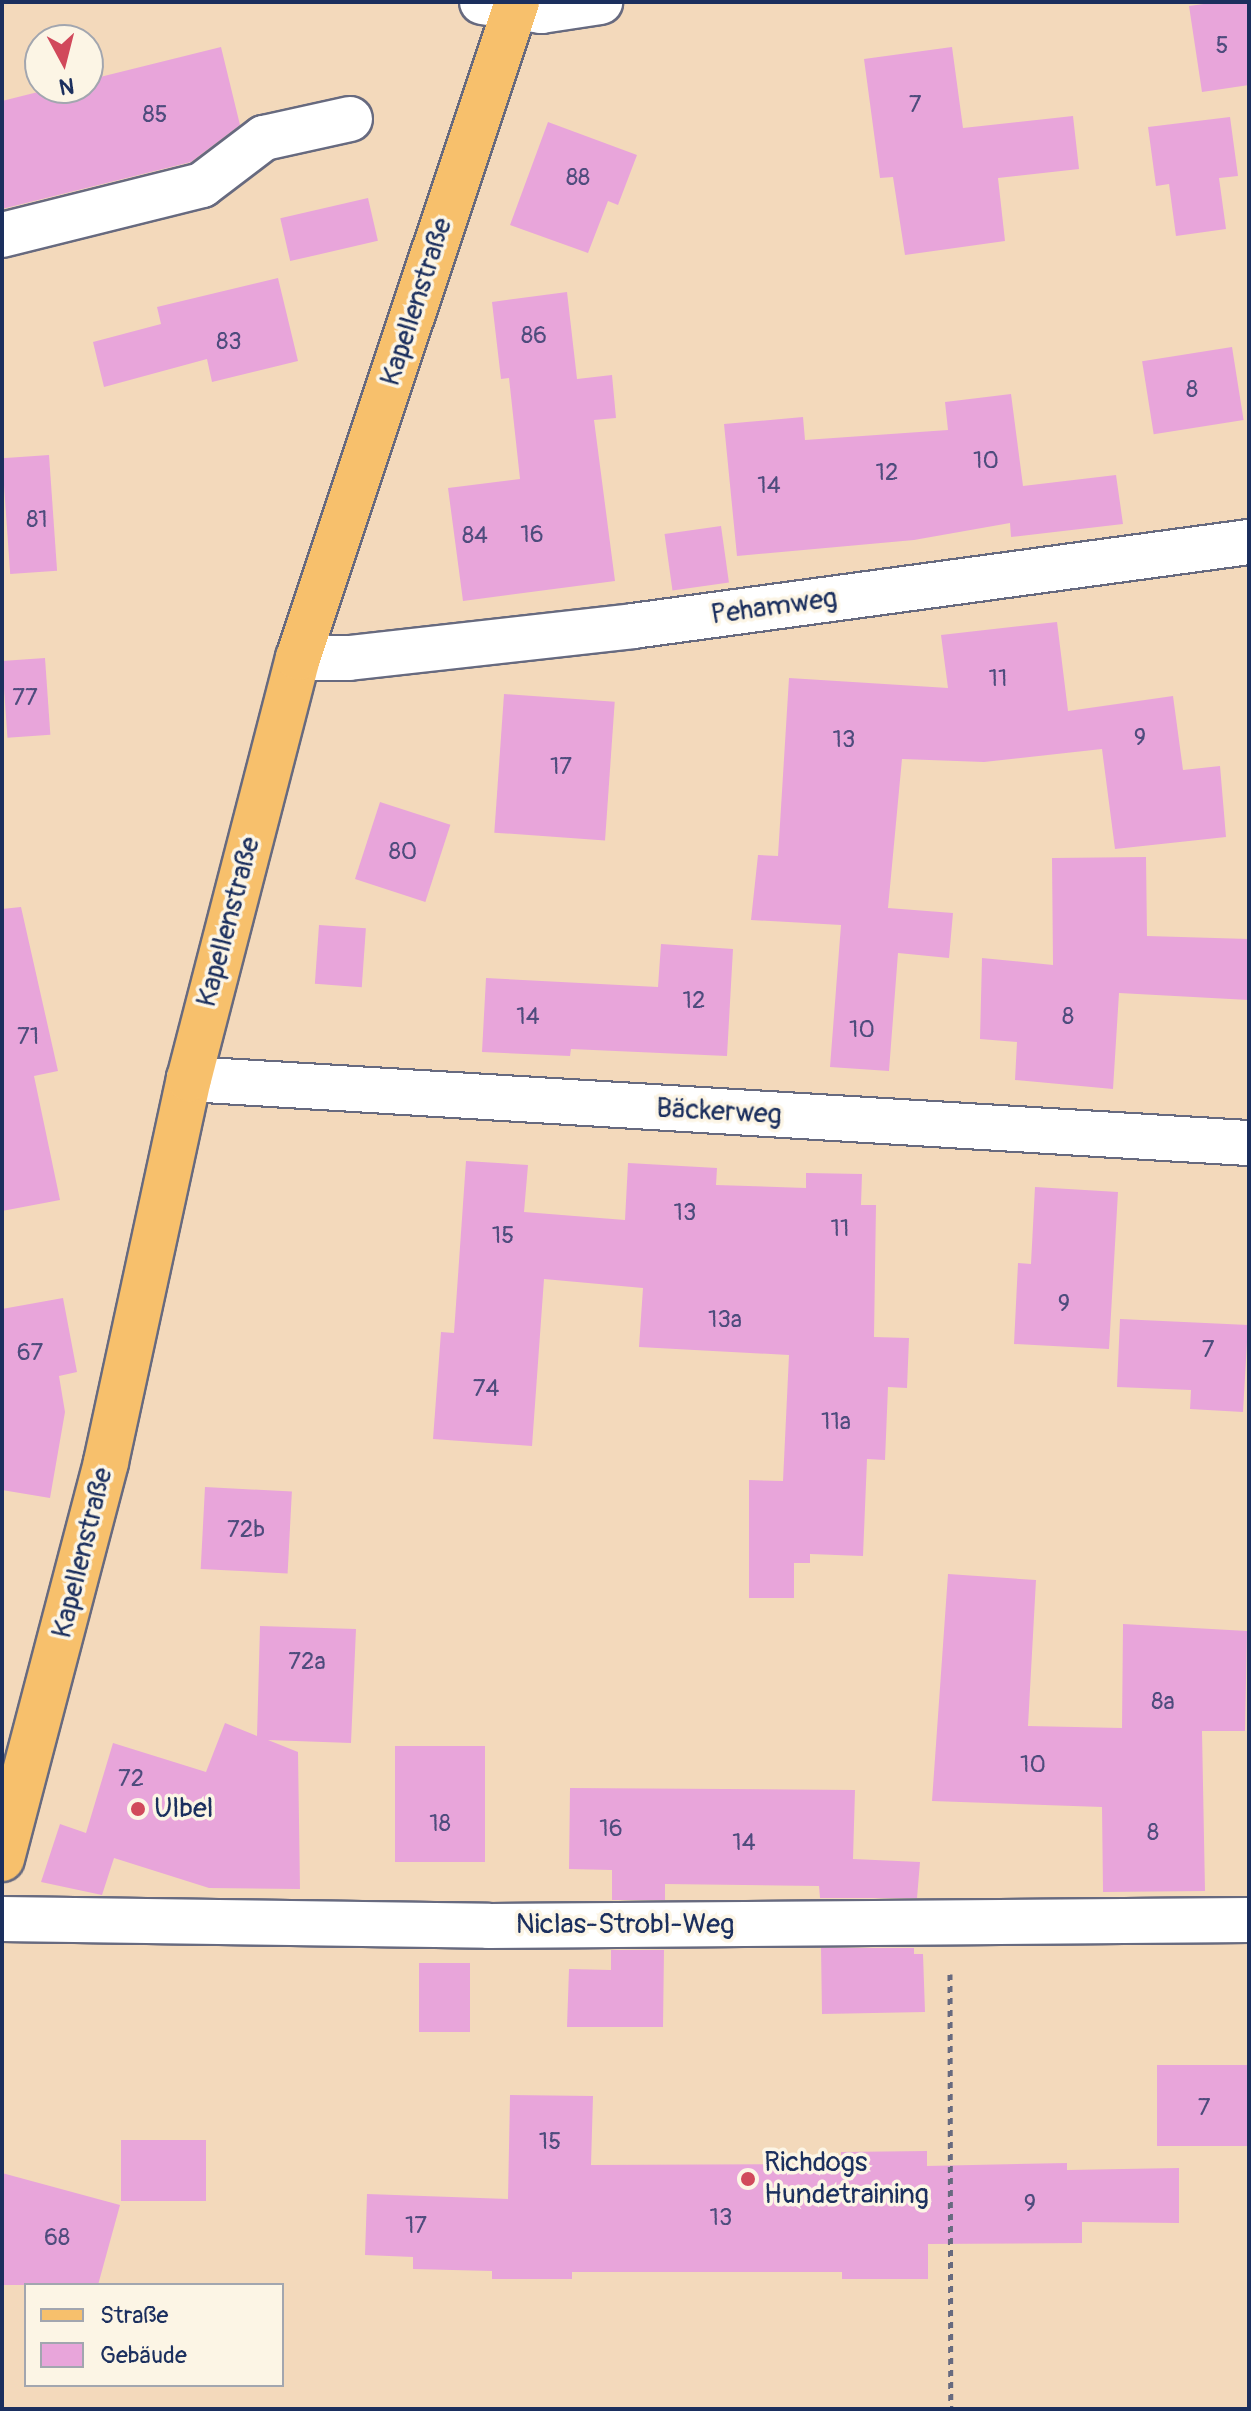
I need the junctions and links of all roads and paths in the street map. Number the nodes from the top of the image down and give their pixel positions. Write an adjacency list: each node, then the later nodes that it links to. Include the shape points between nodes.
1 (600, 2): 2 (street, via 541,11)
2 (504, 4): 6 (main road, Kapellenstraße)
3 (350, 119): 4 (street, via 264,138 202,185)
4 (2, 235)
5 (1249, 542): 6 (street, Pehamweg, via 633,626 349,658)
6 (298, 658): 7 (main road, Kapellenstraße)
7 (189, 1079): 8 (street, Bäckerweg); 9 (main road, Kapellenstraße, via 106,1462)
8 (1249, 1143)
9 (2, 1859)
10 (2, 1919): 12 (street, Niclas-Strobl-Weg, via 474,1926)
11 (1249, 1920): 12 (street, Niclas-Strobl-Weg)
12 (949, 1922): 13 (path)
13 (951, 2409)

